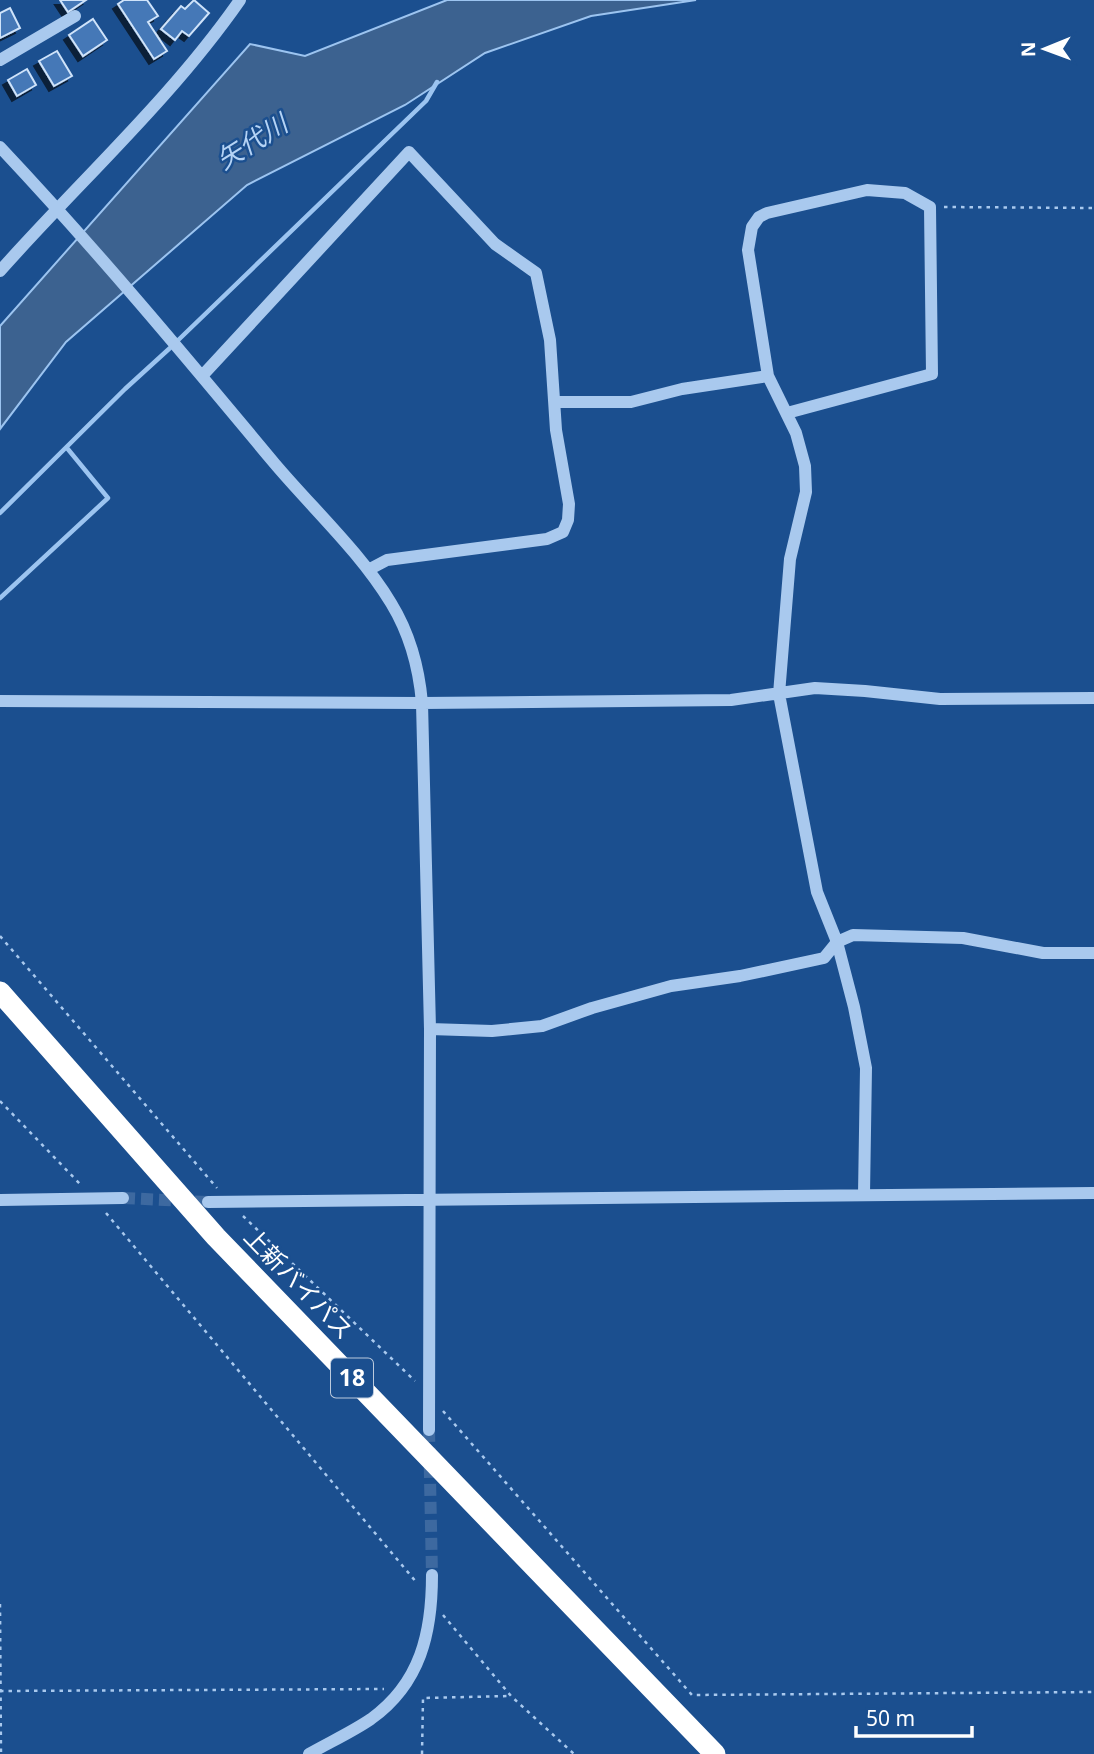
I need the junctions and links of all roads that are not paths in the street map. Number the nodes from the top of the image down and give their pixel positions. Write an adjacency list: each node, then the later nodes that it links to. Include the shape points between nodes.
1 (240, 0): 5 (street, via 200,55)
2 (75, 16): 3 (street)
3 (0, 60)
4 (0, 148): 5 (street)
5 (59, 212): 6 (street); 7 (street)
6 (0, 271)
7 (197, 372): 9 (street, via 409,152 495,244 536,273 550,340); 11 (street)
8 (768, 376): 9 (street, via 631,402); 10 (street); 10 (street, via 748,250 758,217 867,190 905,193 930,207 932,374)
9 (556, 402): 11 (street, via 556,430 569,504 562,532 547,539 387,560)
10 (788, 413): 12 (street, via 805,466 806,492 790,559)
11 (368, 570): 15 (street, via 391,603 416,658)
12 (779, 694): 13 (street, via 815,688 940,699); 15 (street, via 731,701); 16 (street, via 817,892)
13 (1094, 698)
14 (0, 701): 15 (street)
15 (422, 704): 19 (street)
16 (837, 943): 17 (street, via 853,935 963,938 1043,953); 19 (street, via 824,958 671,986 542,1026 492,1031); 21 (street, via 866,1068)
17 (1094, 953)
18 (0, 992): 29 (highway, 上新バイパス / 18, via 216,1237)
19 (430, 1029): 23 (street)
20 (1094, 1193): 21 (street)
21 (864, 1194): 23 (street)
22 (123, 1198): 24 (street)
23 (431, 1198): 25 (street); 26 (street)
24 (0, 1200)
25 (208, 1202)
26 (429, 1430)
27 (432, 1575): 28 (street, via 422,1657 401,1689 372,1718)
28 (309, 1754)
29 (715, 1754)

